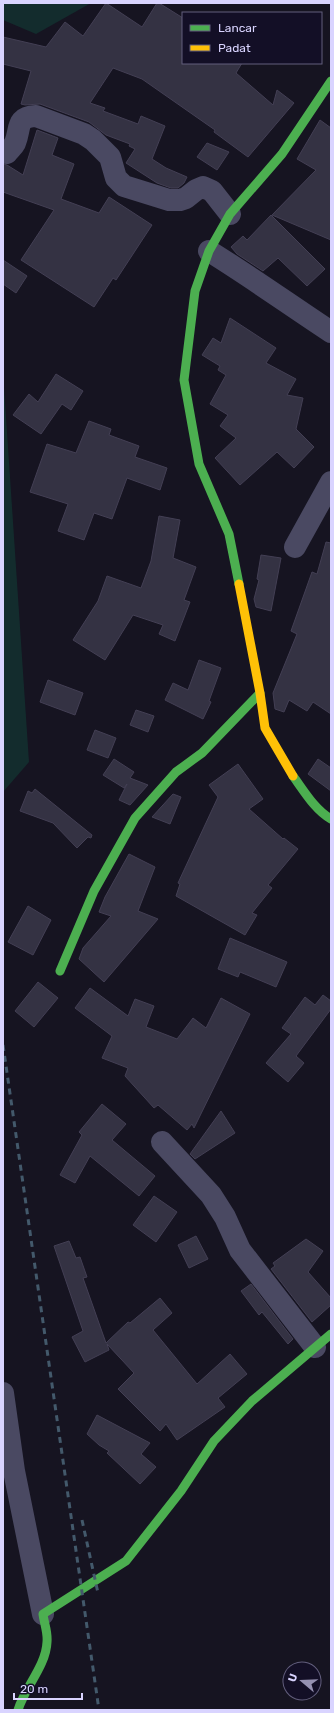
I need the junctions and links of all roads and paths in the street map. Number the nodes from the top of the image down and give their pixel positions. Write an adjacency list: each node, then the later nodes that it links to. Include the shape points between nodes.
1 (331, 81): 3 (street, via 282,154)
2 (7, 153): 3 (street, via 15,144 18,126 29,116 36,116 84,134 93,140 110,157 116,178 124,186 169,200 186,198 203,187 212,192)
3 (230, 214): 4 (street)
4 (209, 251): 5 (street); 8 (street, via 195,291 184,380 199,464 229,534)
5 (331, 332)
6 (331, 482): 7 (street)
7 (295, 547)
8 (260, 693): 9 (street, via 265,728 279,755 308,796); 10 (street, via 202,753 176,772 135,818 94,891)
9 (331, 819)
10 (60, 971)
11 (162, 1142): 12 (street, via 211,1195 225,1217 240,1250)
12 (323, 1340): 14 (street, via 252,1401 214,1440 181,1491 126,1561)
13 (3, 1393): 14 (street, via 14,1471)
14 (43, 1614): 15 (street, via 48,1643 40,1667 26,1687)
15 (18, 1710)

